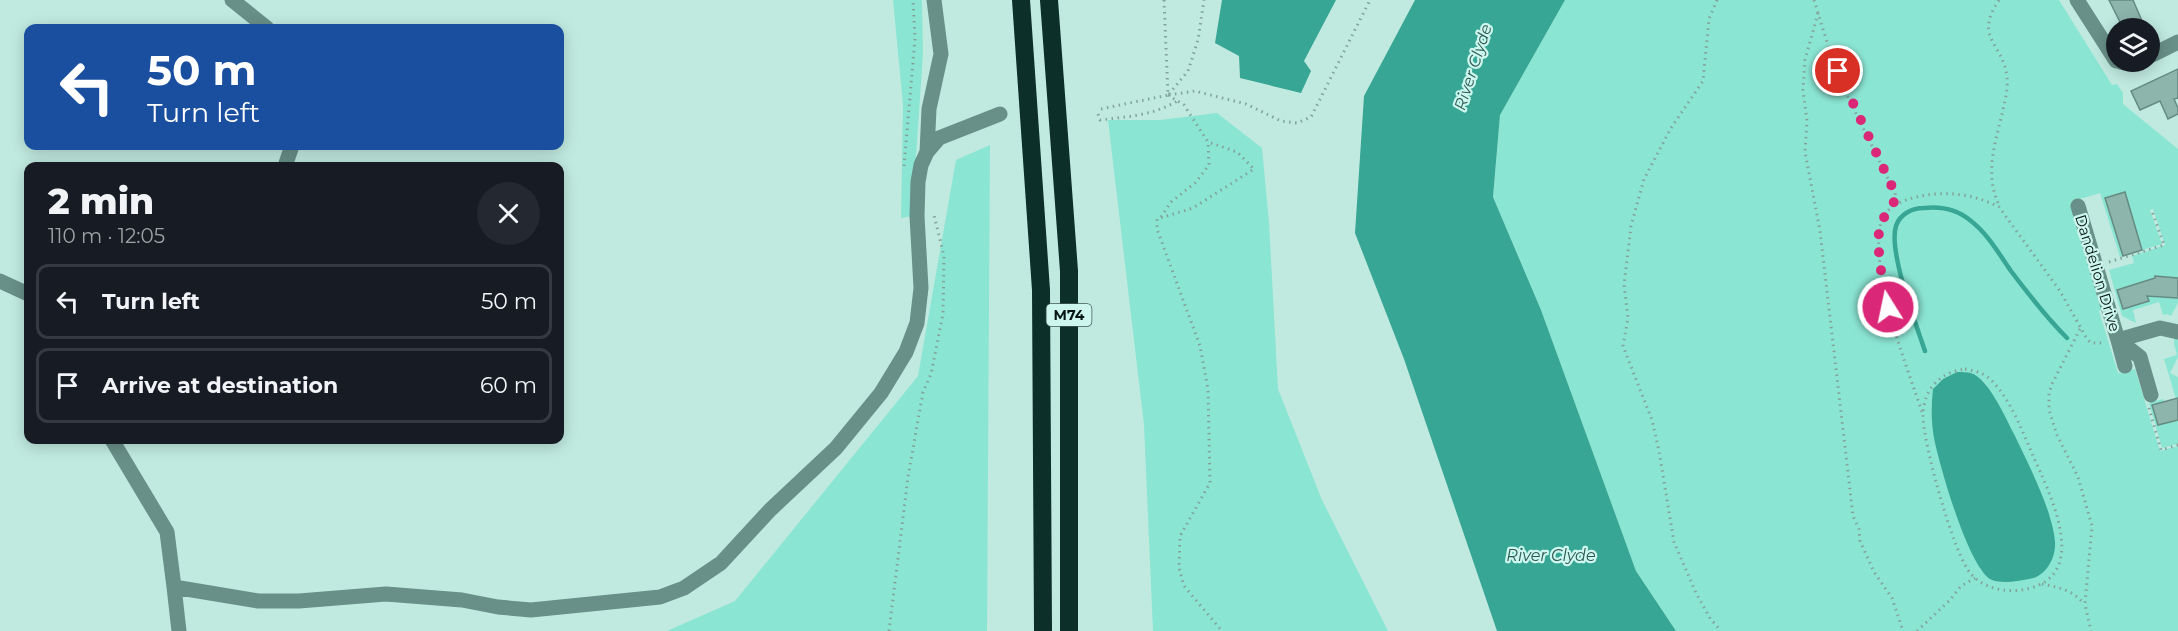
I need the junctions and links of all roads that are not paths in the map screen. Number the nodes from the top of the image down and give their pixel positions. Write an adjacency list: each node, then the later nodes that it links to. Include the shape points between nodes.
1 (231, 0): 6 (street)
2 (934, 0): 11 (street, via 941,54 929,109)
3 (1021, 0): 22 (highway, M74, via 1041,290)
4 (1049, 0): 23 (highway, M74, via 1069,271)
5 (2077, 0): 8 (street)
6 (262, 24)
7 (2178, 42): 9 (street)
8 (2106, 43)
9 (2160, 51)
10 (1000, 114): 11 (street, via 939,138)
11 (927, 152): 20 (street, via 918,182 921,288 917,323 906,352 881,393 836,448 721,563 684,588 660,597 531,610 386,594 258,601)
12 (2078, 206): 16 (street, Dandelion Drive, via 2108,307)
13 (0, 281): 14 (street)
14 (24, 292)
15 (2178, 332): 16 (street, Dandelion Drive, via 2160,328)
16 (2113, 341): 17 (street, Dandelion Drive); 18 (street, Dandelion Drive, via 2140,357)
17 (2126, 366)
18 (2151, 395)
19 (114, 444): 20 (street, via 167,532)
20 (174, 587): 21 (street)
21 (179, 631)
22 (1043, 631)
23 (1069, 631)

